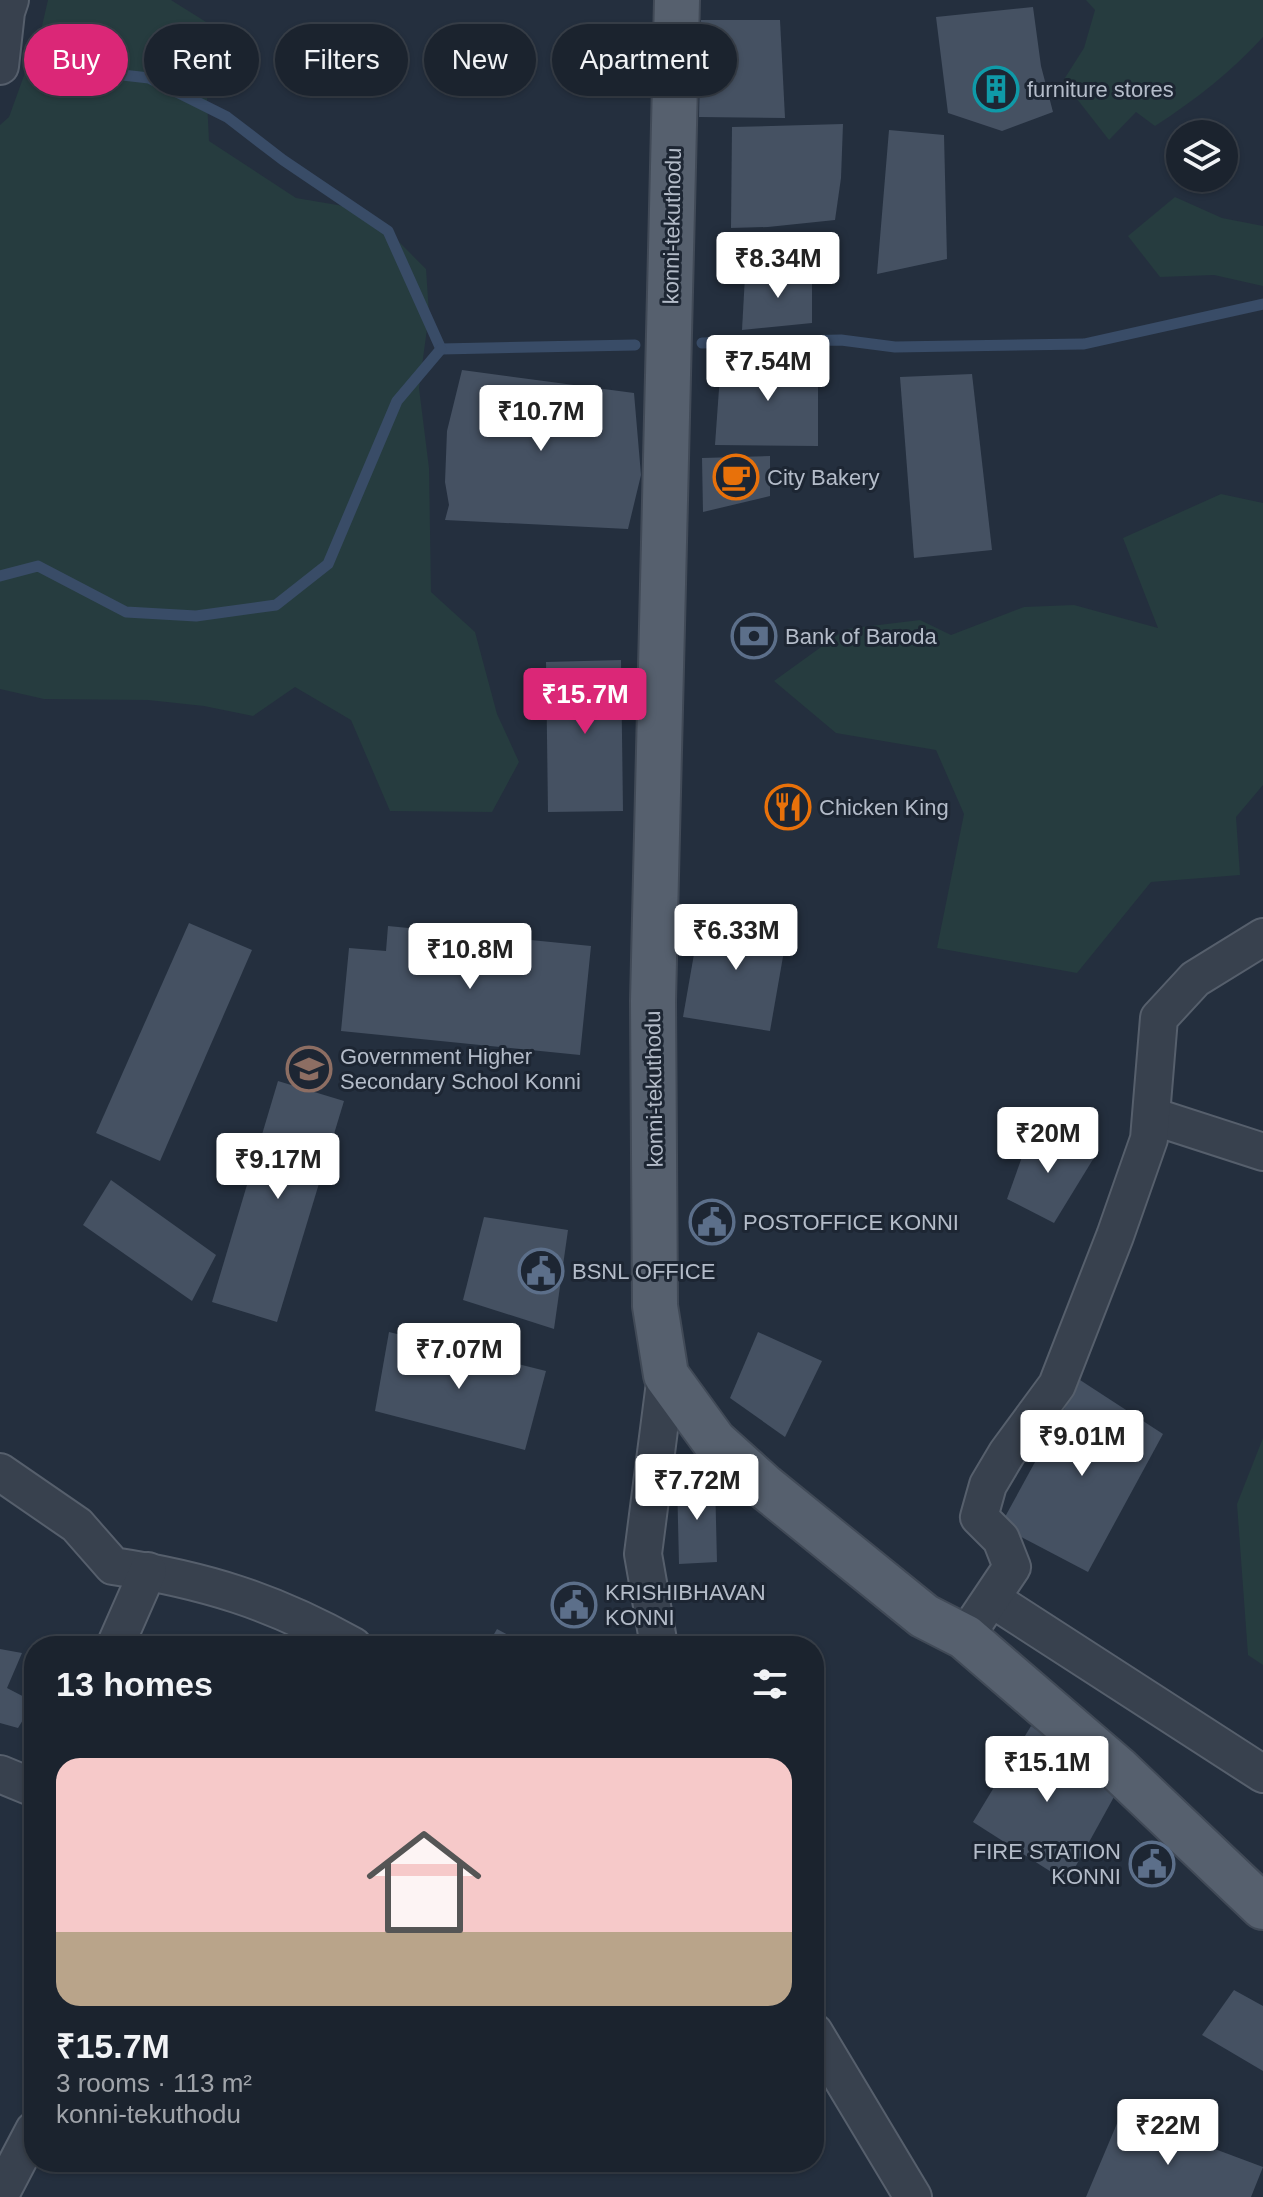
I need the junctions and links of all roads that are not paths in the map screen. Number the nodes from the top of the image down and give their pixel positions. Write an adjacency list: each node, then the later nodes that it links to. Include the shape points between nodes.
1 (10, 0): 3 (street)
2 (677, 0): 7 (main road, konni-tekuthodu, via 653,1001 655,1306)
3 (0, 66)
4 (1263, 937): 5 (street, via 1195,979 1159,1018)
5 (1152, 1116): 6 (street); 10 (street, via 1115,1236 1057,1385 988,1485 979,1517 1001,1539 1012,1567)
6 (1263, 1152)
7 (666, 1375): 13 (street, via 643,1554); 14 (main road, konni-tekuthodu, via 714,1441 765,1487 924,1616)
8 (0, 1472): 9 (street, via 77,1525 113,1566)
9 (148, 1571): 11 (street); 12 (street, via 259,1599)
10 (992, 1599): 14 (street); 16 (street)
11 (119, 1636)
12 (333, 1636)
13 (657, 1636)
14 (965, 1637): 18 (main road, konni-tekuthodu, via 1118,1769)
15 (0, 1774): 17 (street)
16 (1263, 1774)
17 (24, 1784)
18 (1263, 1907)
19 (824, 2049): 22 (street)
20 (24, 2149): 21 (street)
21 (0, 2195)
22 (913, 2197)

